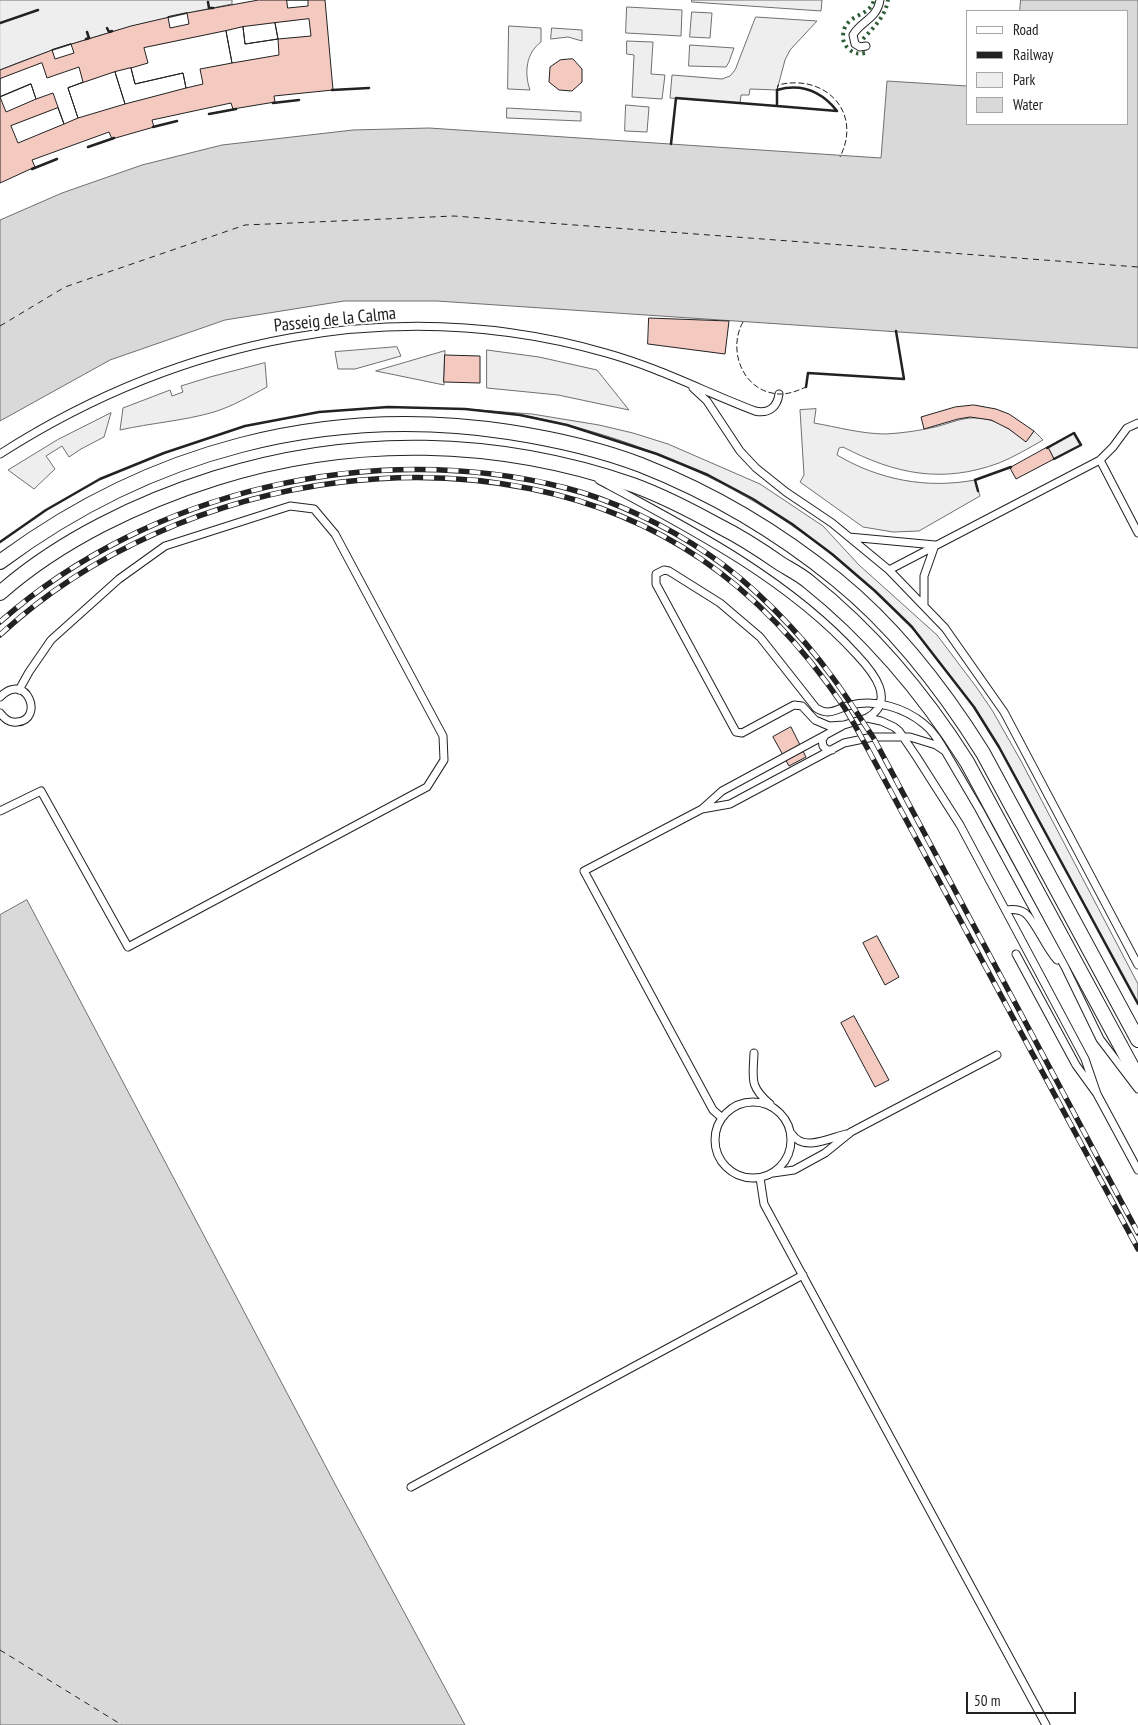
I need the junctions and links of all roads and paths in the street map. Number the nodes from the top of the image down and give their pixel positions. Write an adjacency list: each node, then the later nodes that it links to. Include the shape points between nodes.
1 (880, 0): 2 (lane, via 874,15 853,35 855,44)
2 (866, 46)
3 (689, 384): 4 (lane, Passeig de la Calma, via 762,412 776,405); 6 (lane, Passeig de la Calma, via 605,352 498,330 424,327 337,330 248,346 146,378 86,405); 10 (lane, via 706,401 740,451 756,468)
4 (779, 394)
5 (1138, 423): 7 (lane, via 1127,428)
6 (0, 454)
7 (1100, 460): 9 (lane); 11 (lane)
8 (577, 468): 14 (street, via 478,450 426,447 363,448 306,455 236,471 137,507 44,560); 18 (lane, via 680,523 792,595 841,636 870,668 882,693); 37 (street, via 635,486 748,542 808,581 887,654 968,762)
9 (1138, 533)
10 (848, 536): 11 (lane); 13 (lane)
11 (935, 546): 13 (lane); 15 (lane, via 924,576)
12 (0, 562): 34 (street, via 71,514 127,485 231,447 302,432 361,424 480,428 540,437 640,464 695,489 782,539 844,587 918,662 983,753)
13 (889, 570): 15 (lane)
14 (0, 593)
15 (924, 606): 32 (lane, via 945,628 1004,712)
16 (19, 690): 17 (lane, via 8,691); 21 (lane, via 28,696 31,710 21,721); 29 (lane, via 51,640 119,579 166,546 290,506 314,509 334,534 442,736 444,760 427,788 128,948 41,791)
17 (0, 697)
18 (880, 704): 20 (lane); 23 (lane, via 860,704 831,713 820,711 760,637 720,602 669,571 656,574 656,584 736,732 742,733 798,705 822,724); 27 (lane, via 925,724)
19 (0, 713): 21 (lane)
20 (868, 718): 23 (lane); 25 (lane, via 888,724)
21 (10, 722): 22 (lane)
22 (0, 726)
23 (844, 726): 24 (lane)
24 (824, 737): 26 (lane, via 823,746); 28 (lane, via 722,791)
25 (903, 737): 26 (lane, via 844,743); 27 (lane, via 920,739); 30 (lane, via 960,825)
26 (832, 750): 28 (lane, via 730,804)
27 (945, 751): 33 (lane)
28 (702, 809): 41 (lane, via 584,871 713,1110)
29 (0, 811)
30 (1006, 910): 33 (lane, via 1019,910 1026,914 1049,951); 39 (lane, via 1085,1058)
31 (1016, 954): 39 (lane, via 1076,1065)
32 (1138, 965)
33 (1064, 967): 38 (lane, via 1100,1039)
34 (1138, 1040)
35 (754, 1053): 40 (lane, via 754,1088)
36 (997, 1055): 43 (lane)
37 (1138, 1078)
38 (1138, 1089)
39 (1097, 1094): 44 (lane)
40 (774, 1108): 41 (lane, via 764,1103 738,1104); 42 (lane, via 787,1121)
41 (721, 1117): 46 (lane, via 715,1133 718,1157 736,1174)
42 (791, 1132): 43 (lane, via 795,1139 808,1143); 45 (lane, via 789,1155)
43 (851, 1132): 45 (lane, via 825,1153 794,1170)
44 (1138, 1170)
45 (773, 1173): 46 (lane)
46 (760, 1178): 47 (lane, via 764,1204)
47 (803, 1275): 48 (lane); 49 (lane)
48 (411, 1487)
49 (1046, 1725)

